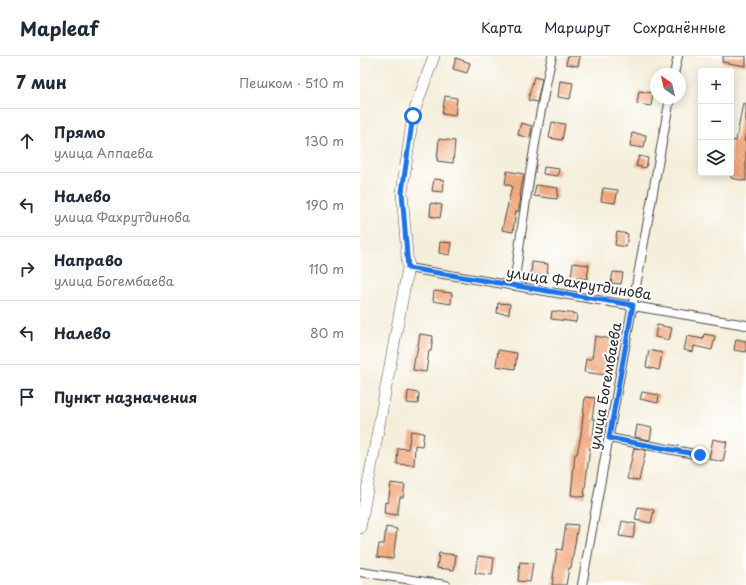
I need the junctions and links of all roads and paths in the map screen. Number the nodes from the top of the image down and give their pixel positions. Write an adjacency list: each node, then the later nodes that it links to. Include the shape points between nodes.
1 (434, 56): 6 (main road, via 413,116 402,192)
2 (552, 56): 7 (street, via 526,195)
3 (678, 56): 4 (street)
4 (675, 68)
5 (669, 104): 8 (street, улица Богембаева)
6 (408, 268): 7 (street, улица Фахрутдинова); 12 (main road)
7 (514, 286): 8 (street, улица Фахрутдинова)
8 (633, 305): 9 (street, улица Фахрутдинова); 10 (street, улица Богембаева)
9 (746, 325)
10 (609, 438): 11 (street); 15 (street, улица Богембаева)
11 (700, 455)
12 (360, 528)
13 (360, 572): 14 (street)
14 (446, 585)
15 (582, 585)

